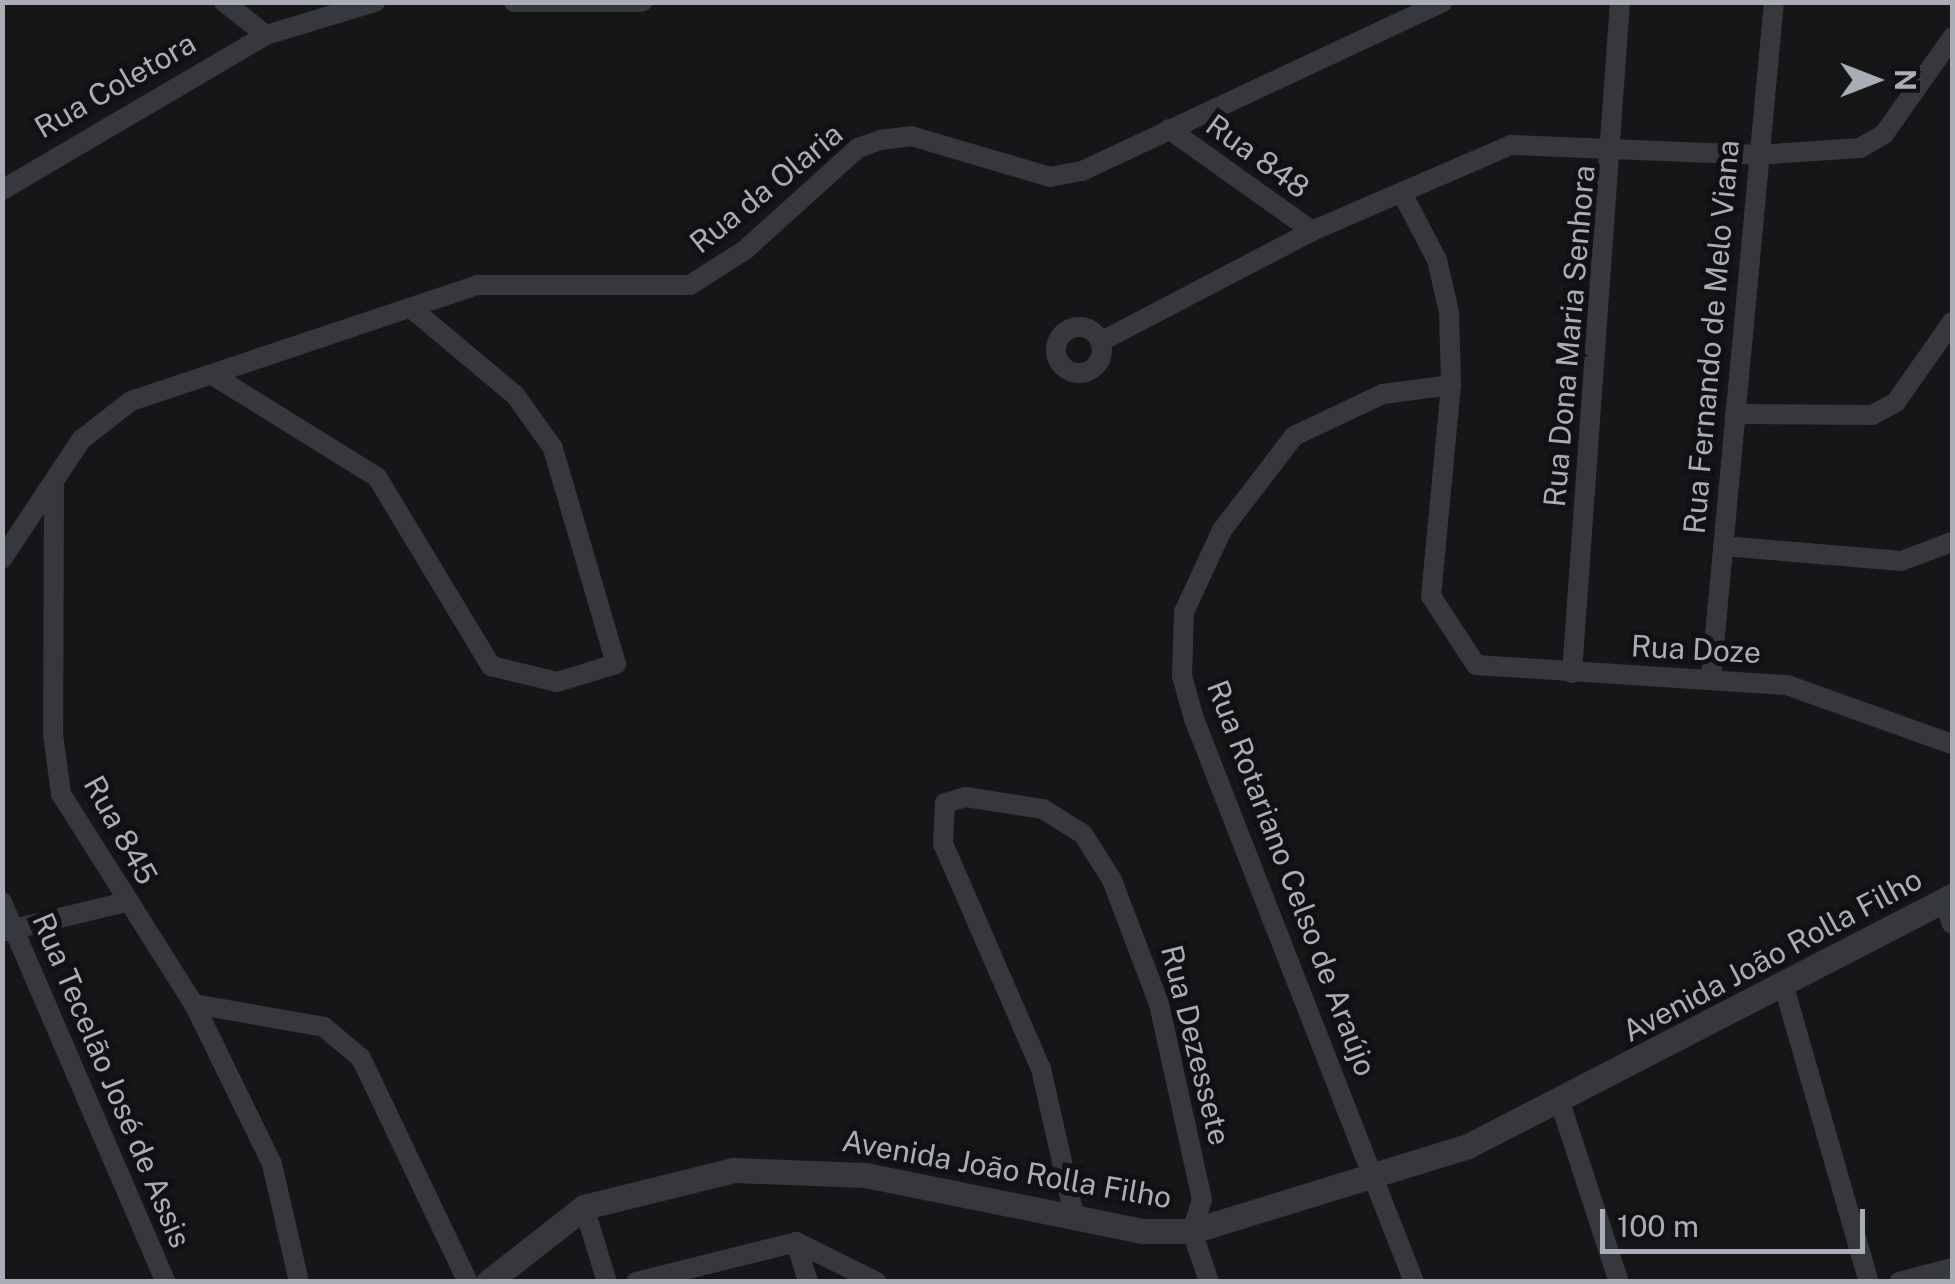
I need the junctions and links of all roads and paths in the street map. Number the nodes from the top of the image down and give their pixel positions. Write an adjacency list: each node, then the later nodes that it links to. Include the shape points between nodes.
1 (224, 2): 8 (street)
2 (375, 2): 8 (street, Rua Coletora)
3 (514, 2): 4 (street)
4 (642, 2)
5 (1442, 2): 11 (street, Rua da Olaria)
6 (1620, 2): 13 (street, Rua Dona Maria Senhora)
7 (1774, 2): 14 (street, Rua Fernando de Melo Viana)
8 (266, 35): 15 (street, Rua Coletora)
9 (1952, 38): 14 (street, via 1884,134 1860,148)
10 (1245, 69): 11 (street)
11 (1254, 90): 12 (street, Rua da Olaria)
12 (1170, 129): 18 (street, Rua 848); 19 (street, Rua da Olaria, via 1050,178 911,136 880,140 858,148 745,250 690,285 531,281 478,286)
13 (1614, 144): 14 (street); 17 (street, via 1511,144); 29 (street, Rua Dona Maria Senhora)
14 (1757, 155): 24 (street, Rua Fernando de Melo Viana)
15 (11, 174): 16 (street, Rua Coletora)
16 (2, 190)
17 (1402, 193): 18 (street); 23 (street, via 1437,260)
18 (1312, 231): 21 (street)
19 (412, 308): 22 (street, Rua da Olaria); 22 (street, via 516,395 552,448 616,664 557,682 490,666 378,477)
20 (1952, 322): 24 (street, via 1896,402 1872,415)
21 (1100, 342)
22 (214, 376): 25 (street, Rua da Olaria, via 103,419)
23 (1451, 384): 29 (street, Rua Doze, via 1431,596 1443,626 1476,665); 39 (street, Rua Rotariano Celso de Araújo, via 1383,394 1294,436 1222,530 1184,612 1182,676 1194,719)
24 (1735, 414): 27 (street, Rua Fernando de Melo Viana)
25 (54, 487): 28 (street, Rua da Olaria); 33 (street, Rua 845, via 53,734 61,794)
26 (1952, 542): 27 (street, via 1901,562)
27 (1723, 546): 30 (street, Rua Fernando de Melo Viana)
28 (2, 559)
29 (1572, 673): 30 (street, Rua Doze)
30 (1711, 678): 31 (street, Rua Doze, via 1786,685)
31 (1948, 738)
32 (2, 902): 35 (street, Rua Tecelão José de Assis)
33 (126, 902): 35 (street); 37 (street, Rua 845)
34 (1950, 907): 36 (street, Avenida João Rolla Filho)
35 (8, 930): 45 (street, Rua Tecelão José de Assis)
36 (1785, 990): 38 (street, Avenida João Rolla Filho); 56 (street)
37 (194, 1004): 46 (street, Rua 845, via 272,1164); 47 (street, via 324,1027 361,1058)
38 (1560, 1102): 39 (street, Avenida João Rolla Filho); 55 (street)
39 (1375, 1176): 42 (street, Avenida João Rolla Filho); 54 (street, Rua Rotariano Celso de Araújo)
40 (584, 1208): 41 (street, Avenida João Rolla Filho, via 674,1180 794,1166); 48 (street, Avenida João Rolla Filho); 49 (street)
41 (1074, 1214): 42 (street, Avenida João Rolla Filho); 42 (street, Rua Dezessete, via 1041,1069 943,844 945,804 986,796 1043,809 1092,849 1136,933 1160,1004 1202,1199)
42 (1192, 1231): 53 (street)
43 (796, 1242): 50 (street); 51 (street); 52 (street)
44 (1952, 1268): 57 (street)
45 (166, 1282)
46 (300, 1282)
47 (468, 1282)
48 (488, 1282)
49 (607, 1282)
50 (636, 1282)
51 (808, 1282)
52 (877, 1282)
53 (1209, 1282)
54 (1414, 1282)
55 (1618, 1282)
56 (1868, 1282)
57 (1899, 1282)

